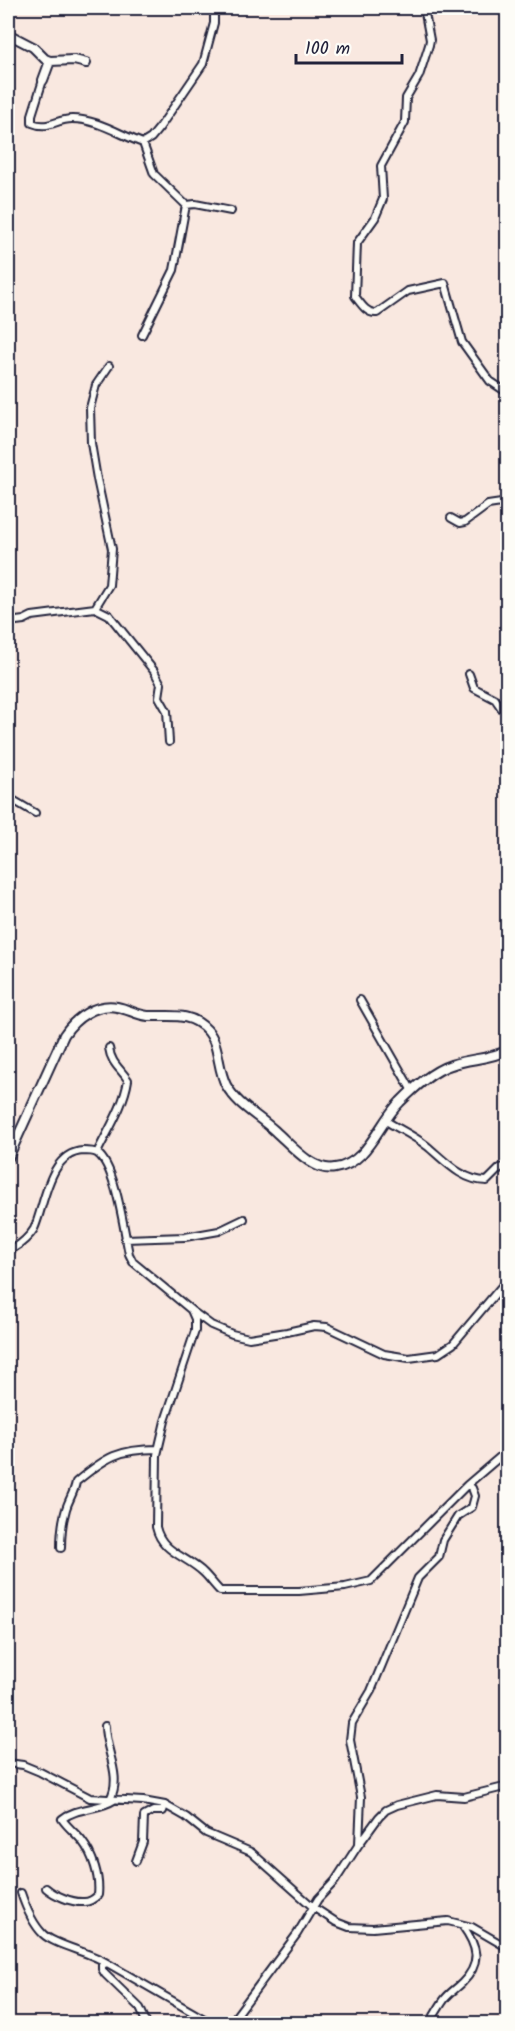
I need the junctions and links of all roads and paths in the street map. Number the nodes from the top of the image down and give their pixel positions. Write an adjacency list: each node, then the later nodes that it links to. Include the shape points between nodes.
1 (213, 8): 7 (street, via 214,23 203,64 160,127)
2 (424, 8): 12 (street, via 429,45 419,76 406,98 405,122 381,166 383,199 356,248 355,296 372,314 408,291 446,283 462,342 490,381)
3 (8, 34): 4 (street)
4 (50, 61): 5 (street); 6 (street)
5 (86, 63)
6 (43, 80): 7 (street, via 32,123 41,127 71,118 88,121)
7 (143, 143): 8 (street, via 154,174)
8 (186, 205): 9 (street); 10 (street, via 174,270)
9 (231, 211)
10 (142, 335)
11 (109, 366): 15 (street, via 96,385 90,408 96,479 112,549 109,585)
12 (507, 393)
13 (507, 502): 14 (street, via 488,505 465,522)
14 (451, 518)
15 (95, 608): 16 (street); 19 (street, via 109,615 158,677 159,698 167,711)
16 (8, 622)
17 (469, 674): 18 (street, via 474,688)
18 (507, 711)
19 (169, 742)
20 (8, 800): 21 (street)
21 (35, 813)
22 (360, 1000): 25 (street)
23 (109, 1048): 27 (street, via 115,1066 128,1080)
24 (507, 1050): 25 (street, via 449,1065)
25 (412, 1091): 26 (street)
26 (386, 1121): 28 (street, via 353,1160 336,1168 320,1167 234,1098 222,1076 211,1036 203,1026 180,1015 146,1016 104,1007 76,1020 64,1035); 29 (street, via 477,1181 487,1181)
27 (97, 1153): 31 (street, via 112,1176); 32 (street, via 77,1152 59,1166 45,1190 33,1230 14,1248)
28 (8, 1158)
29 (507, 1166)
30 (244, 1219): 31 (street, via 219,1231 185,1237)
31 (125, 1239): 34 (street, via 133,1262)
32 (8, 1243)
33 (507, 1283): 34 (street, via 453,1344 438,1354 409,1358 384,1354 327,1327 249,1338 211,1325)
34 (191, 1310): 35 (street, via 195,1331)
35 (158, 1449): 37 (street, via 158,1538 220,1590 299,1591 370,1581); 38 (street, via 121,1452 100,1462 76,1482 61,1528)
36 (507, 1450): 37 (street)
37 (467, 1485): 44 (street, via 474,1496 472,1507 458,1516 443,1540 439,1557 418,1578 371,1691 352,1723 350,1740 361,1797)
38 (61, 1548)
39 (105, 1726): 42 (street, via 116,1782)
40 (8, 1762): 42 (street, via 32,1769 90,1798)
41 (507, 1786): 44 (street, via 464,1797 437,1795 397,1804 379,1817)
42 (112, 1799): 43 (street); 46 (street, via 106,1805 63,1819 93,1860 99,1895 84,1902 58,1896)
43 (165, 1805): 45 (street, via 163,1811 144,1816 143,1842); 48 (street, via 206,1833 251,1852)
44 (359, 1844): 48 (street)
45 (136, 1861)
46 (46, 1888)
47 (21, 1893): 51 (street, via 44,1936)
48 (313, 1907): 49 (street, via 349,1927 448,1921); 54 (street)
49 (462, 1924): 50 (street); 55 (street, via 470,1935 476,1961)
50 (507, 1948)
51 (107, 1963): 52 (street, via 102,1969 140,2008); 53 (street)
52 (147, 2024)
53 (213, 2024)
54 (230, 2024)
55 (429, 2024)

